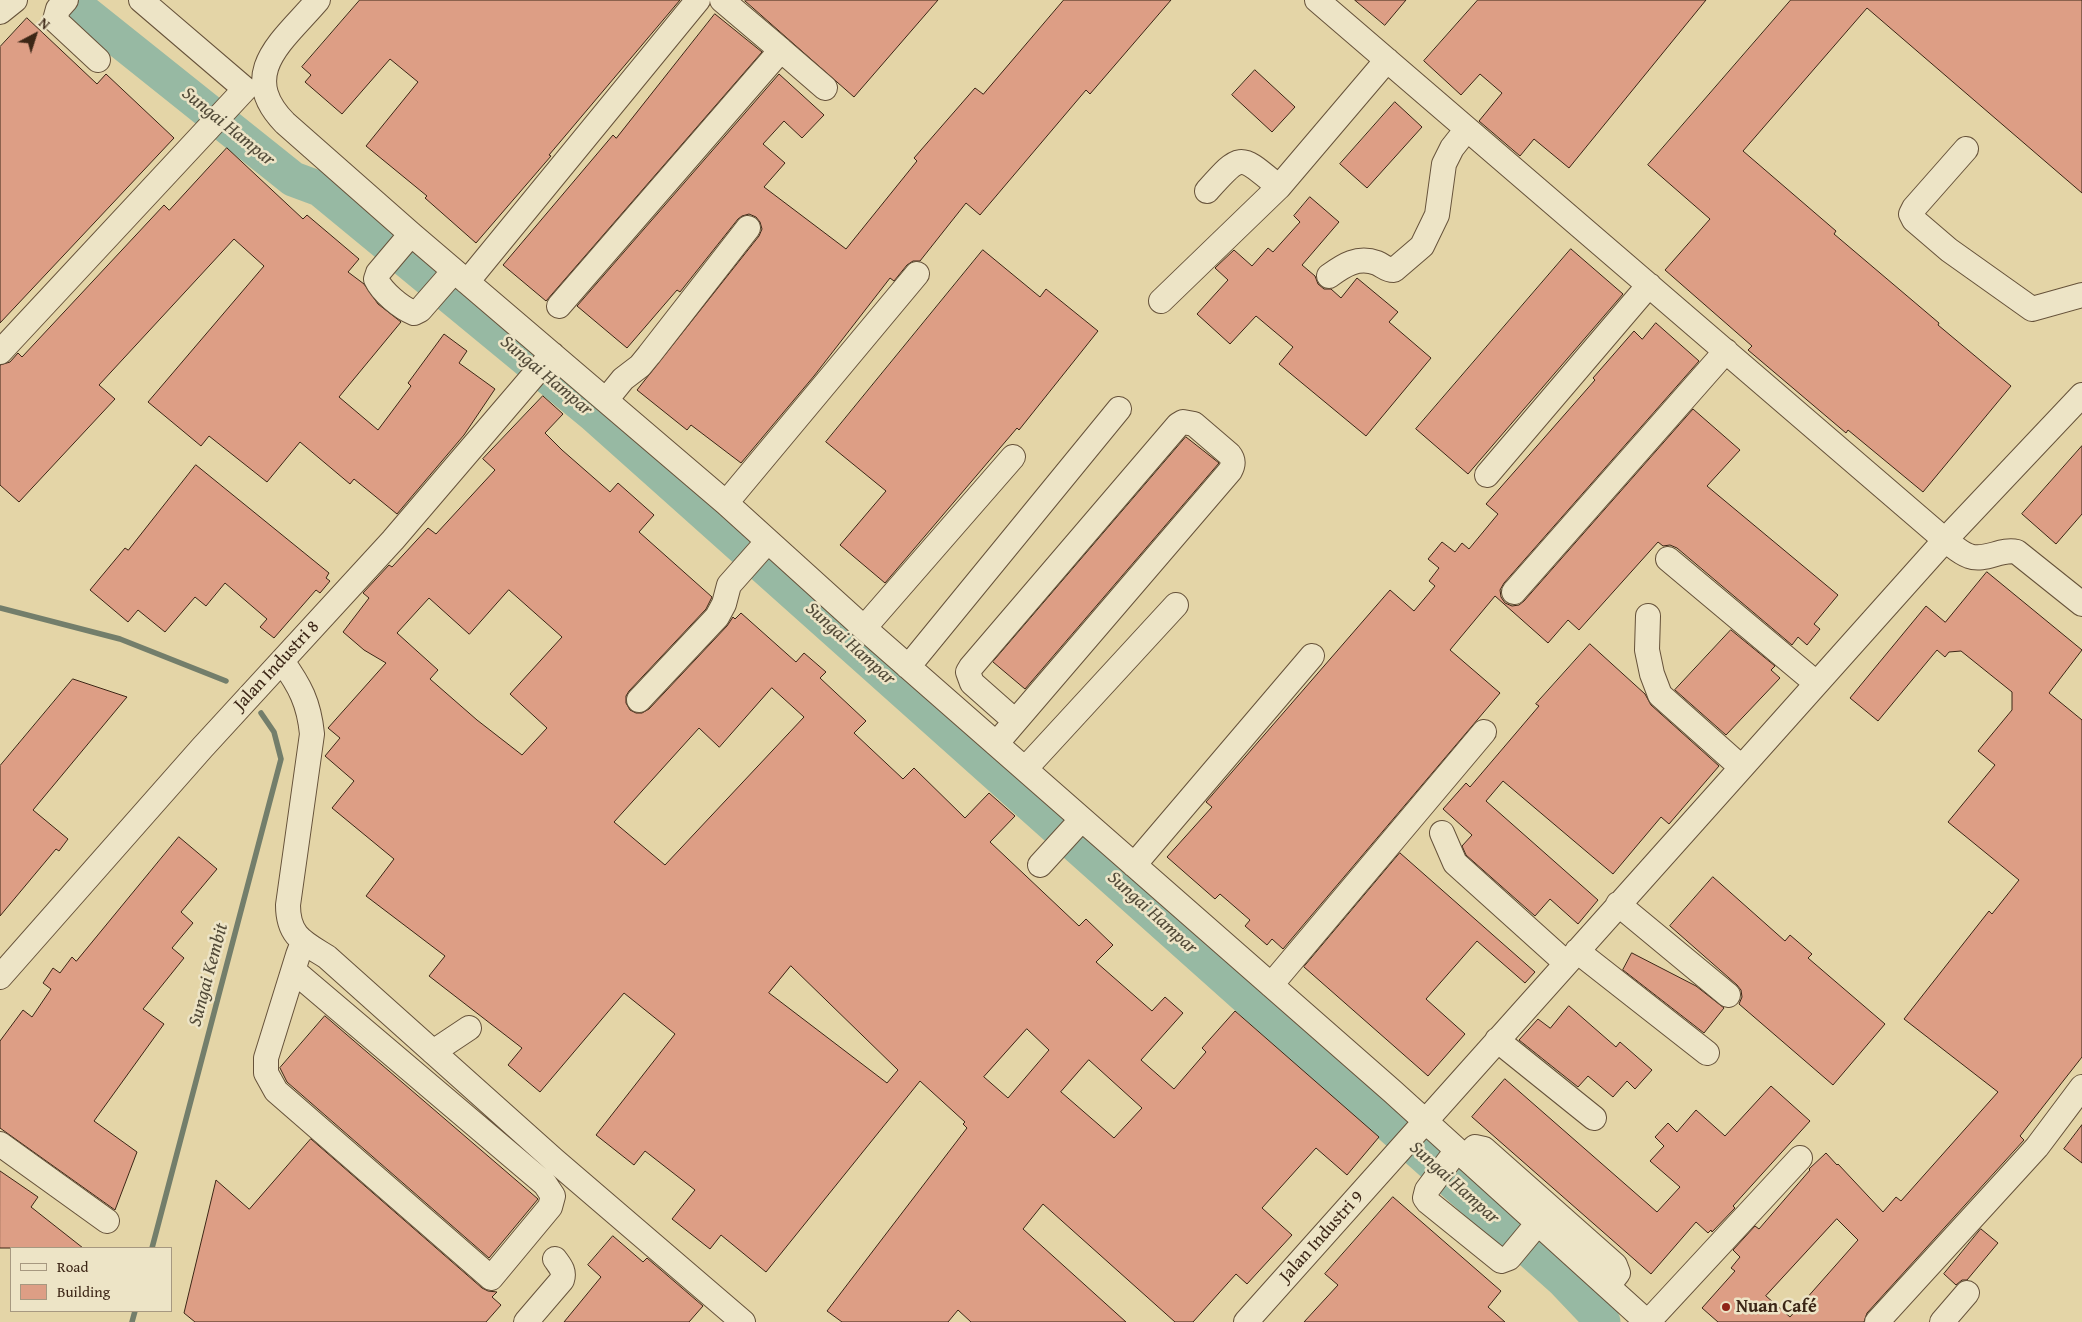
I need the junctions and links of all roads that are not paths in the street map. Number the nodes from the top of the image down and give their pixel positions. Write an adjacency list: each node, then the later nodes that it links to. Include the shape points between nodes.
1 (15, 0): 8 (street)
2 (142, 0): 12 (street)
3 (318, 0): 12 (street, via 272,54 264,75)
4 (698, 0): 22 (street)
5 (722, 0): 9 (street)
6 (1318, 0): 11 (street)
7 (64, 3): 10 (street, via 55,14 56,20)
8 (0, 12)
9 (781, 50): 13 (street); 26 (street)
10 (98, 60)
11 (1387, 60): 14 (street); 16 (street)
12 (254, 87): 19 (street, via 285,123); 28 (street, via 225,110)
13 (825, 88)
14 (1467, 129): 21 (street, via 1444,164 1437,215 1422,246 1394,270 1358,260 1344,264); 23 (street)
15 (1966, 149): 24 (street, via 1914,208 1911,214 1914,220 1949,250 2032,309)
16 (1280, 187): 17 (street, via 1253,165 1236,162); 25 (street)
17 (1207, 191)
18 (748, 228): 31 (street, via 645,360)
19 (407, 239): 22 (street); 22 (street, via 376,279 408,311 420,310)
20 (917, 274): 35 (street)
21 (1329, 276)
22 (456, 278): 29 (street)
23 (1649, 285): 27 (street); 34 (street)
24 (2082, 295)
25 (1161, 300)
26 (559, 306)
27 (1726, 351): 36 (street); 39 (street)
28 (0, 352)
29 (550, 356): 31 (street); 45 (street, Jalan Industri 8, via 393,540)
30 (2082, 394): 36 (street, Jalan Industri 9)
31 (606, 400): 35 (street)
32 (1119, 409): 46 (street)
33 (1013, 457): 43 (street)
34 (1487, 475)
35 (726, 503): 37 (street)
36 (1945, 540): 40 (street, via 1970,557 2017,552); 47 (street, Jalan Industri 9)
37 (765, 544): 43 (street); 48 (street, via 729,585 724,604 716,617)
38 (1668, 559): 47 (street)
39 (1514, 592)
40 (2082, 604)
41 (1176, 605): 53 (street)
42 (1648, 616): 52 (street, via 1647,650 1660,696)
43 (864, 628): 46 (street)
44 (1312, 656): 57 (street)
45 (282, 661): 59 (street, via 304,695 312,734 288,905 290,926); 62 (street, Jalan Industri 8)
46 (908, 667): 51 (street)
47 (1816, 683): 52 (street, Jalan Industri 9)
48 (639, 700)
49 (1015, 721): 49 (street, via 972,683 968,672 971,667 1178,425 1183,422 1194,424 1230,454 1233,459 1230,471); 51 (street)
50 (1484, 732): 63 (street)
51 (996, 744): 53 (street)
52 (1741, 767): 58 (street, Jalan Industri 9)
53 (1025, 768): 54 (street)
54 (1073, 829): 56 (street); 57 (street)
55 (1442, 833): 60 (street, via 1455,863)
56 (1040, 865)
57 (1134, 865): 63 (street)
58 (1618, 904): 60 (street, Jalan Industri 9); 64 (street)
59 (303, 942): 61 (street); 67 (street, via 327,957)
60 (1571, 957): 66 (street, Jalan Industri 9); 68 (street)
61 (294, 971): 61 (street, via 545,1184 553,1196 550,1207 491,1278 276,1091 266,1073 266,1058)
62 (0, 977)
63 (1271, 984): 71 (street)
64 (1728, 995)
65 (469, 1028): 67 (street)
66 (1497, 1040): 70 (street); 71 (street, Jalan Industri 9)
67 (433, 1052): 81 (street)
68 (1707, 1053)
69 (2082, 1087): 84 (street, via 2037,1147)
70 (1594, 1118)
71 (1421, 1126): 73 (street); 82 (street, Jalan Industri 9)
72 (0, 1144): 75 (street)
73 (1457, 1157): 76 (street); 76 (street, via 1432,1182 1425,1194 1428,1202 1501,1261 1509,1258); 78 (street, via 1475,1148 1484,1149 1615,1265 1618,1273)
74 (1800, 1158): 83 (street)
75 (107, 1222)
76 (1535, 1227): 78 (street)
77 (556, 1259): 80 (street, via 564,1275 562,1280)
78 (1608, 1286): 83 (street)
79 (1967, 1293): 85 (street)
80 (526, 1322)
81 (744, 1322)
82 (1246, 1322)
83 (1648, 1322)
84 (1877, 1322)
85 (1942, 1322)

